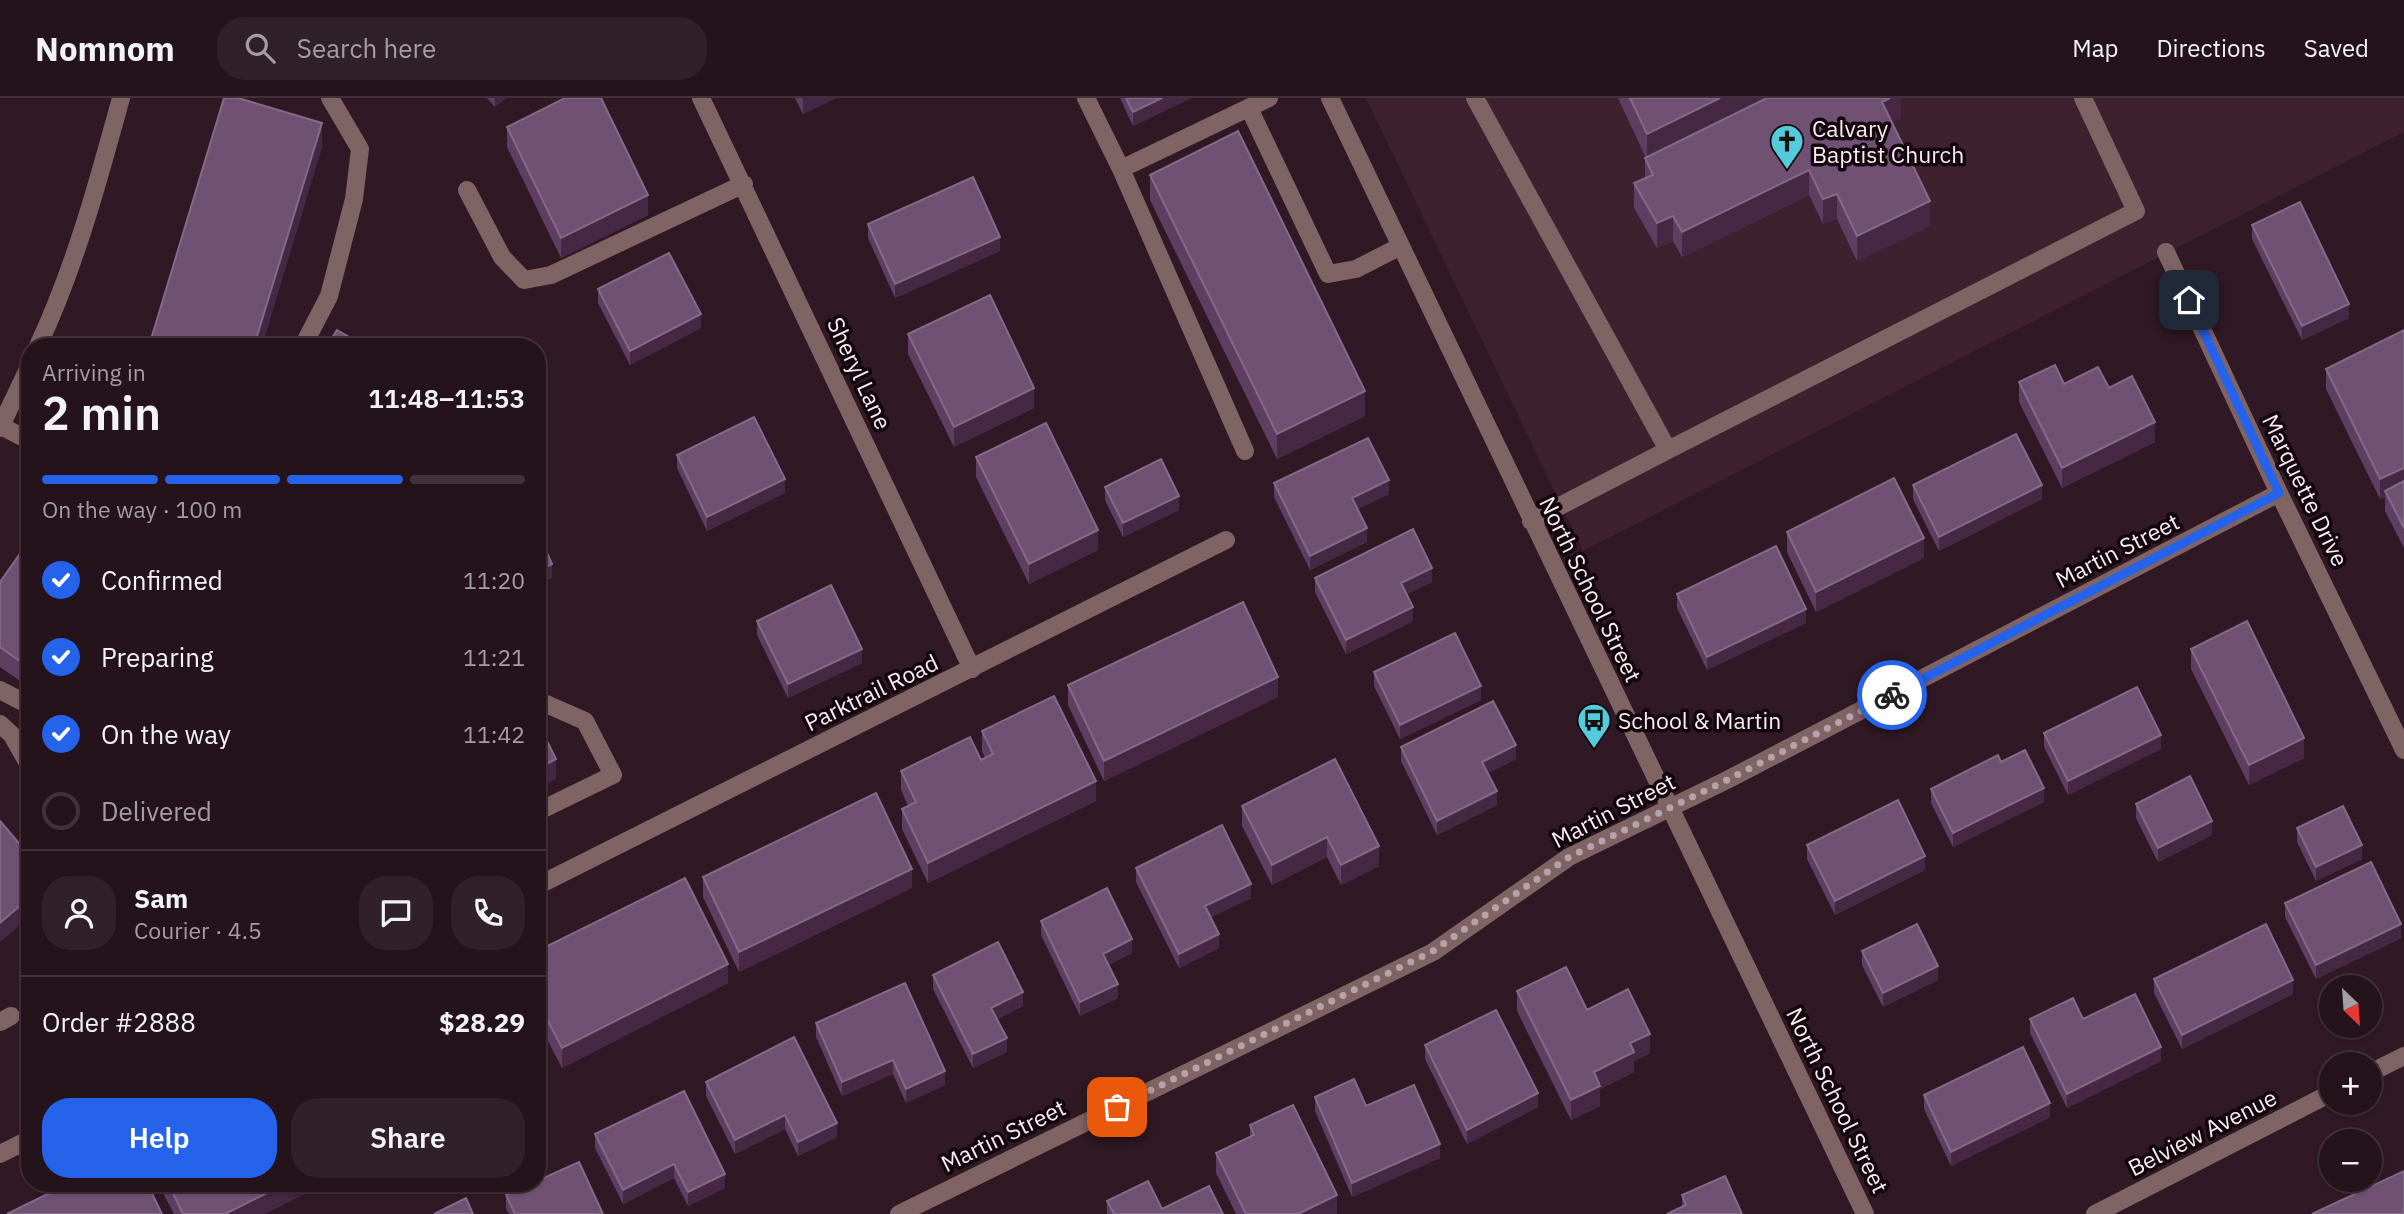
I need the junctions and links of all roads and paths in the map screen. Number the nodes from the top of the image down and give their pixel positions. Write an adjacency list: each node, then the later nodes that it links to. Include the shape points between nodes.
1 (121, 98): 15 (street, via 68,275)
2 (330, 98): 16 (street, via 360,149 354,200 329,296)
3 (701, 98): 11 (street, Sheryl Lane)
4 (1086, 98): 10 (street)
5 (1269, 98): 9 (street)
6 (1330, 98): 13 (street, North School Street)
7 (1475, 98): 20 (street)
8 (2083, 98): 20 (street, via 2136,211)
9 (1249, 108): 10 (street); 13 (street, via 1328,274 1356,269)
10 (1121, 169): 21 (street)
11 (744, 184): 12 (street, via 551,275 524,280 502,257); 25 (street, Sheryl Lane)
12 (467, 190)
13 (1401, 246): 23 (street, North School Street)
14 (2166, 252): 22 (street, Marquette Drive)
15 (41, 338)
16 (307, 338)
17 (21, 384): 18 (street)
18 (1, 427): 19 (street)
19 (21, 437)
20 (1668, 450): 23 (street)
21 (1245, 451)
22 (2279, 493): 30 (street, Marquette Drive); 33 (street, Martin Street)
23 (1531, 521): 33 (street, North School Street)
24 (1226, 540): 25 (street, Parktrail Road)
25 (972, 669): 34 (street, Parktrail Road)
26 (0, 690): 27 (street)
27 (21, 701)
28 (546, 704): 32 (street, via 585,721 613,775)
29 (0, 724): 31 (street)
30 (2404, 750)
31 (21, 751)
32 (546, 808)
33 (1669, 809): 40 (street, Martin Street, via 1569,857 1433,951); 41 (street, North School Street)
34 (546, 882)
35 (2404, 1056): 36 (street)
36 (2382, 1067)
37 (2319, 1099): 42 (street, Belview Avenue)
38 (21, 1144): 39 (street)
39 (0, 1154)
40 (899, 1214)
41 (1865, 1214)
42 (2095, 1214)

